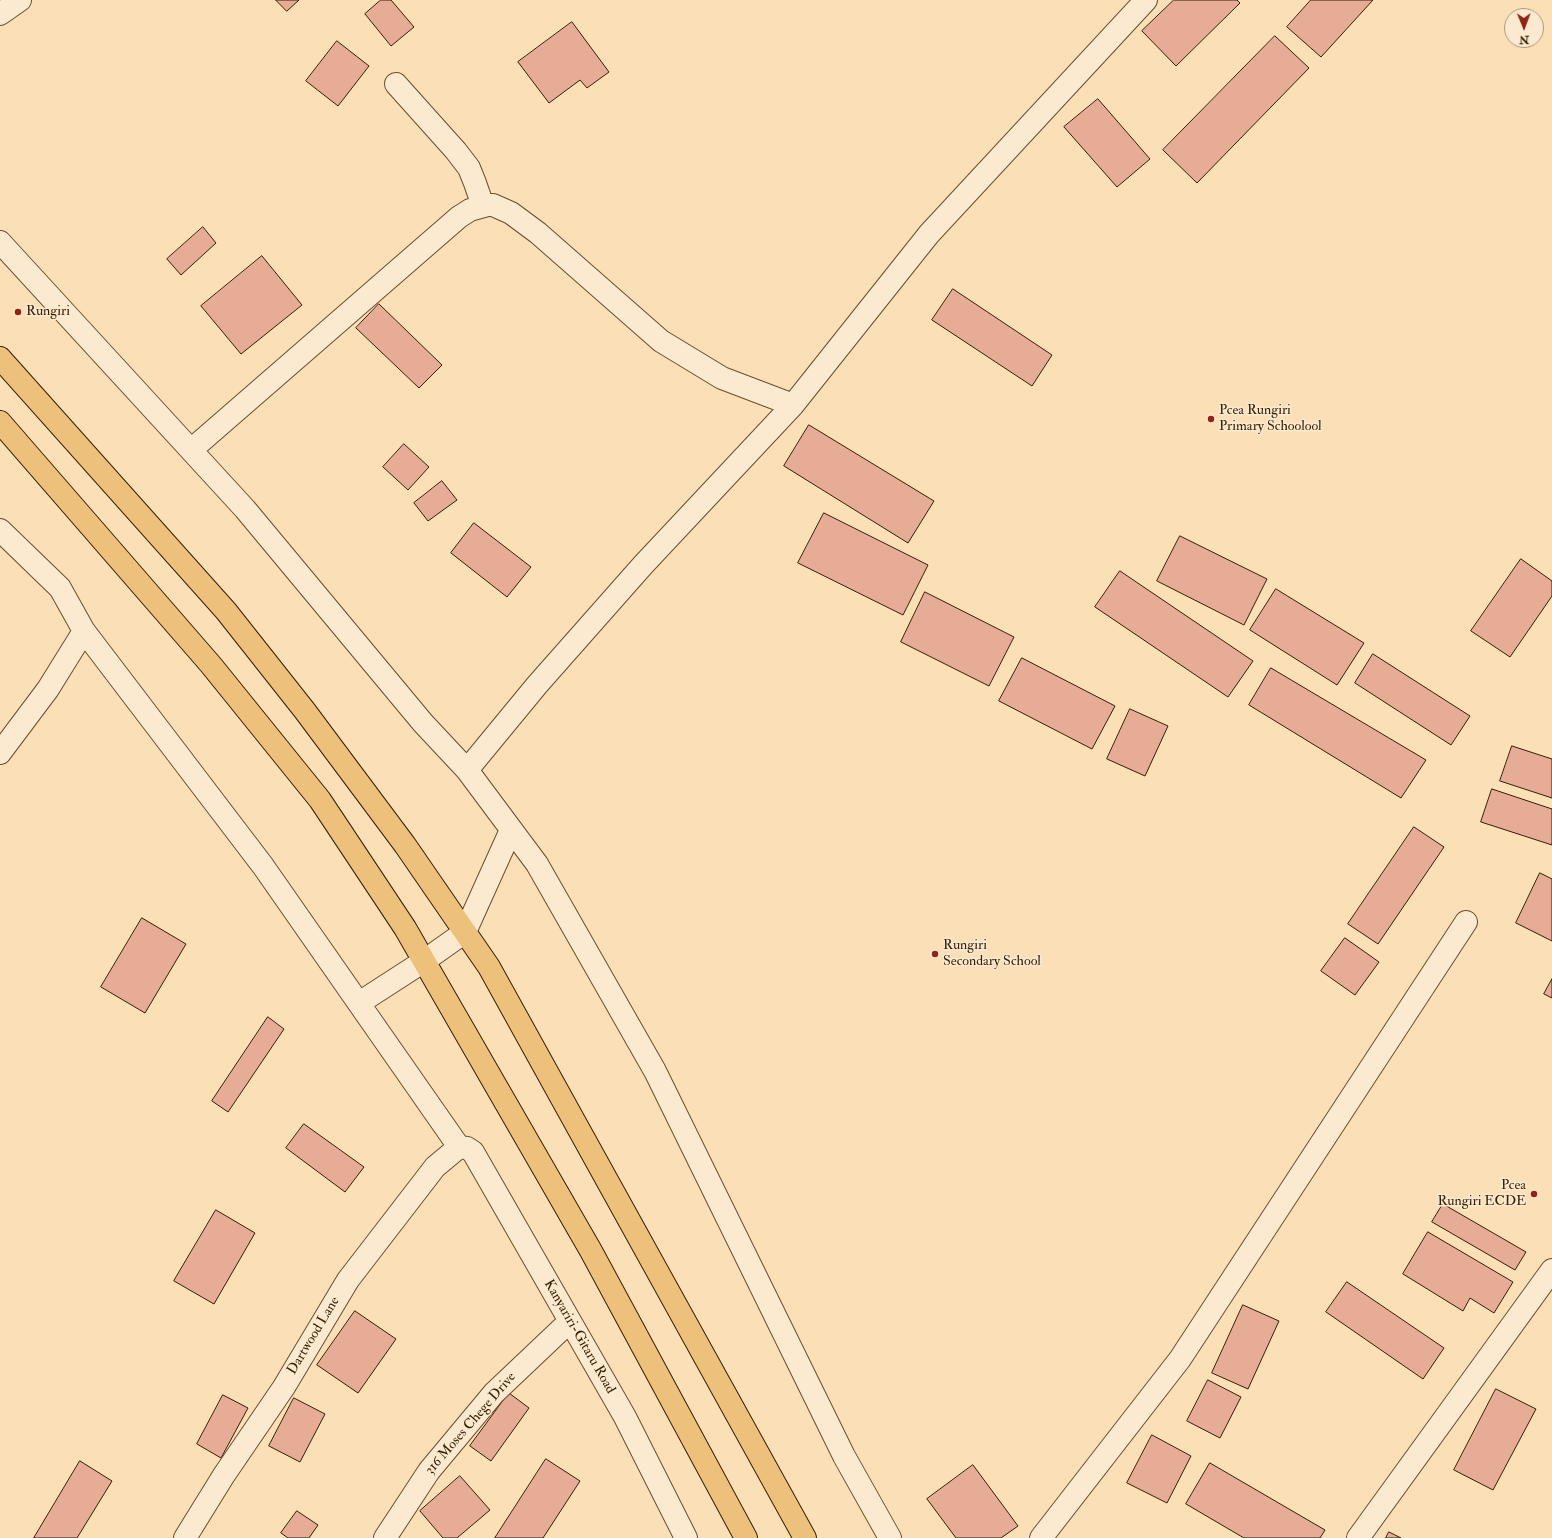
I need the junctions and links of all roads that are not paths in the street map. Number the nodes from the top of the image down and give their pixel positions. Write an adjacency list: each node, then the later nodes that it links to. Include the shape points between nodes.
1 (20, 0): 3 (street)
2 (1146, 0): 8 (street, via 929,234)
3 (0, 14)
4 (396, 84): 5 (street, via 469,168)
5 (483, 206): 8 (street, via 493,205 510,213 538,233 661,341 722,378); 10 (street, via 459,217)
6 (0, 242): 10 (street)
7 (0, 358): 17 (highway, via 226,611 396,832)
8 (792, 405): 14 (street, via 643,564)
9 (0, 422): 18 (highway, via 211,665 320,800)
10 (191, 450): 14 (street, via 245,509 424,723)
11 (0, 530): 12 (street, via 60,588)
12 (84, 631): 13 (street, via 48,689); 19 (street, via 263,866)
13 (0, 753)
14 (467, 770): 15 (street)
15 (512, 830): 17 (street); 28 (street, via 537,864 655,1072 844,1456)
16 (1466, 922): 29 (street, via 1180,1359)
17 (465, 932): 18 (street); 27 (highway, via 493,974)
18 (424, 961): 19 (street); 26 (highway, via 591,1251)
19 (359, 1003): 20 (street)
20 (459, 1147): 22 (street, Kanyariri-Gitaru Road, via 473,1152); 23 (street, Dartwood Lane, via 435,1167 348,1280 284,1387)
21 (1552, 1270): 30 (street)
22 (570, 1320): 24 (street, 316 Moses Chege Drive, via 494,1393 429,1471); 25 (street, Kanyariri-Gitaru Road, via 625,1417)
23 (185, 1538)
24 (385, 1538)
25 (686, 1538)
26 (746, 1538)
27 (805, 1538)
28 (890, 1538)
29 (1041, 1538)
30 (1358, 1538)

